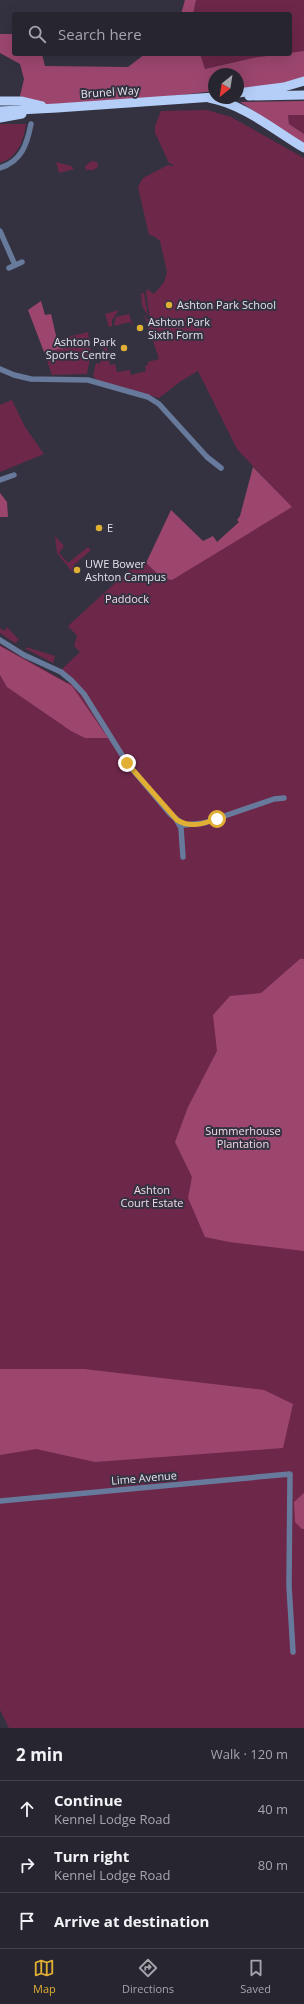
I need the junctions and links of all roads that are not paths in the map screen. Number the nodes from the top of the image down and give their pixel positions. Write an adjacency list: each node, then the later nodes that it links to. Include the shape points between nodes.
1 (304, 81): 2 (highway, via 284,87)
2 (244, 92)
3 (304, 95): 4 (highway)
4 (244, 96)
5 (208, 97): 8 (highway, Brunel Way)
6 (0, 101): 8 (highway, via 21,101)
7 (230, 104): 12 (highway, Brunel Way)
8 (54, 108): 9 (highway, Brunel Way); 10 (highway)
9 (2, 110)
10 (0, 118)
11 (32, 124): 13 (street, via 21,155)
12 (304, 148)
13 (0, 168)
14 (0, 231): 16 (street)
15 (22, 262): 16 (street)
16 (15, 265): 17 (street)
17 (9, 268)
18 (0, 369): 19 (street, via 31,379 88,380 148,397 159,404)
19 (221, 468)
20 (14, 475): 21 (street)
21 (0, 480)
22 (0, 640): 24 (street, via 24,655 61,672 72,681 84,694 127,763)
23 (284, 798): 24 (street, via 274,799 204,823 184,825)
24 (177, 820): 25 (street, via 181,828)
25 (183, 857)
26 (0, 1501): 27 (street, Lime Avenue, via 290,1474 289,1586)
27 (293, 1652)

